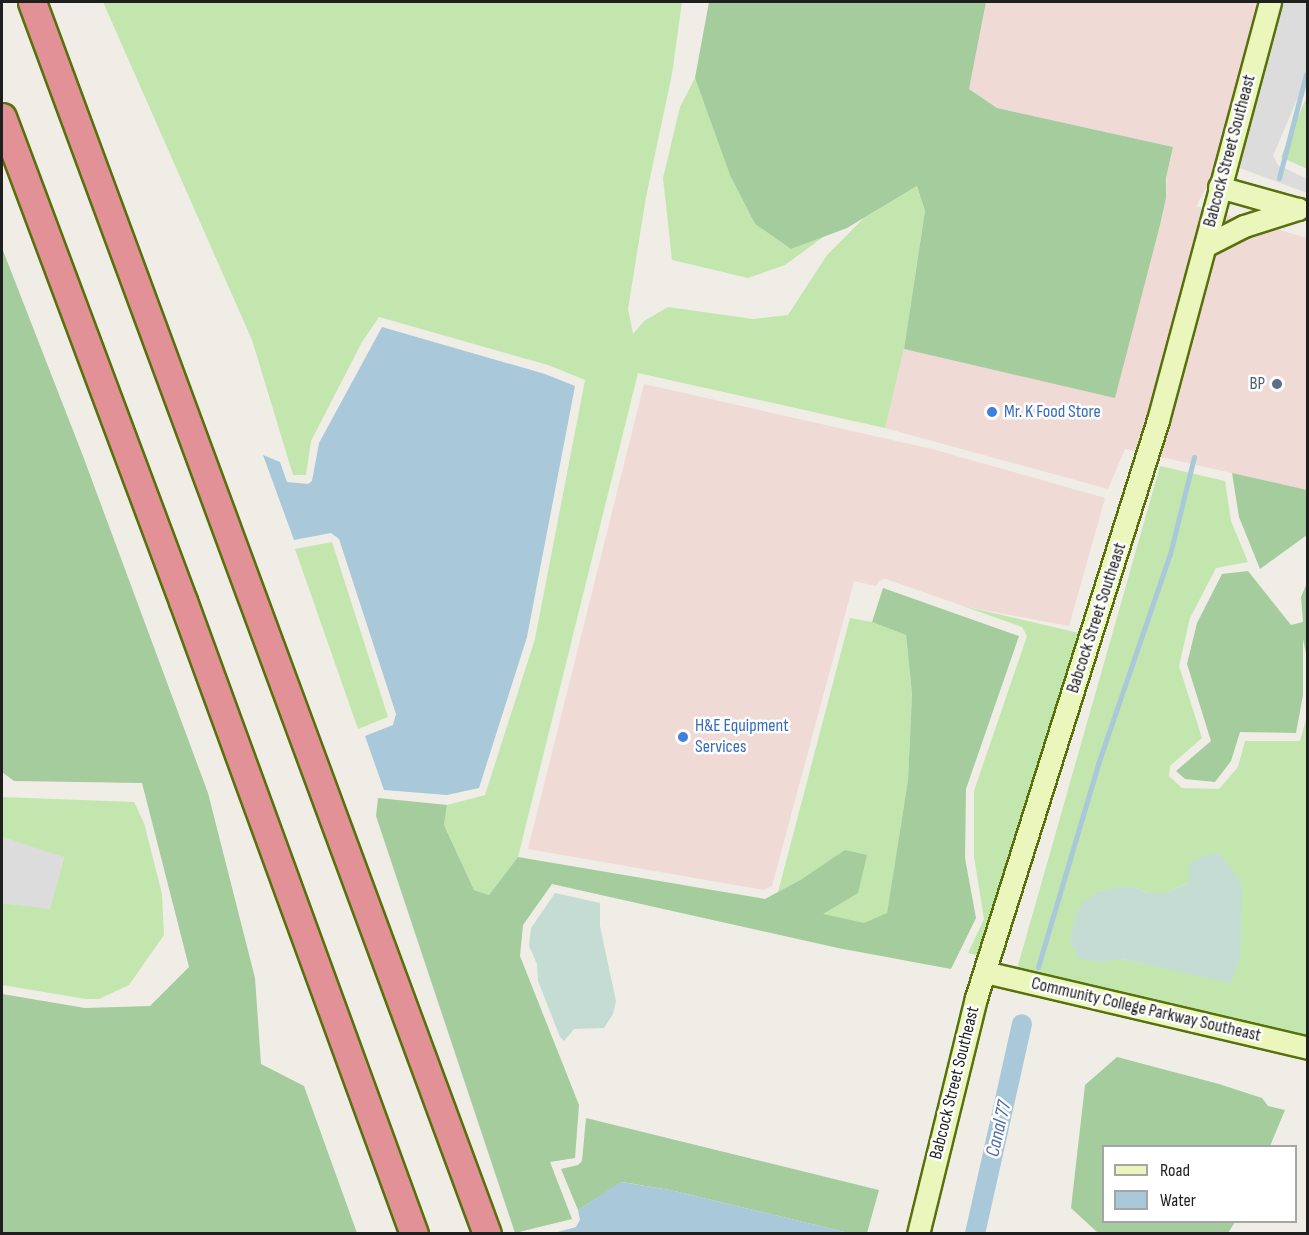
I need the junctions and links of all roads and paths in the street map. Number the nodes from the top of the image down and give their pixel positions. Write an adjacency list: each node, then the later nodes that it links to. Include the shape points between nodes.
1 (32, 2): 10 (highway)
2 (1270, 2): 4 (main road, Babcock Street Southeast)
3 (2, 117): 9 (highway)
4 (1220, 187): 5 (main road); 6 (main road, Babcock Street Southeast)
5 (1303, 210): 6 (main road, via 1244,226)
6 (1204, 246): 7 (main road, Babcock Street Southeast, via 1123,536)
7 (985, 972): 8 (main road, Community College Parkway Southeast); 11 (main road, Babcock Street Southeast)
8 (1308, 1048)
9 (414, 1233)
10 (488, 1233)
11 (918, 1233)

